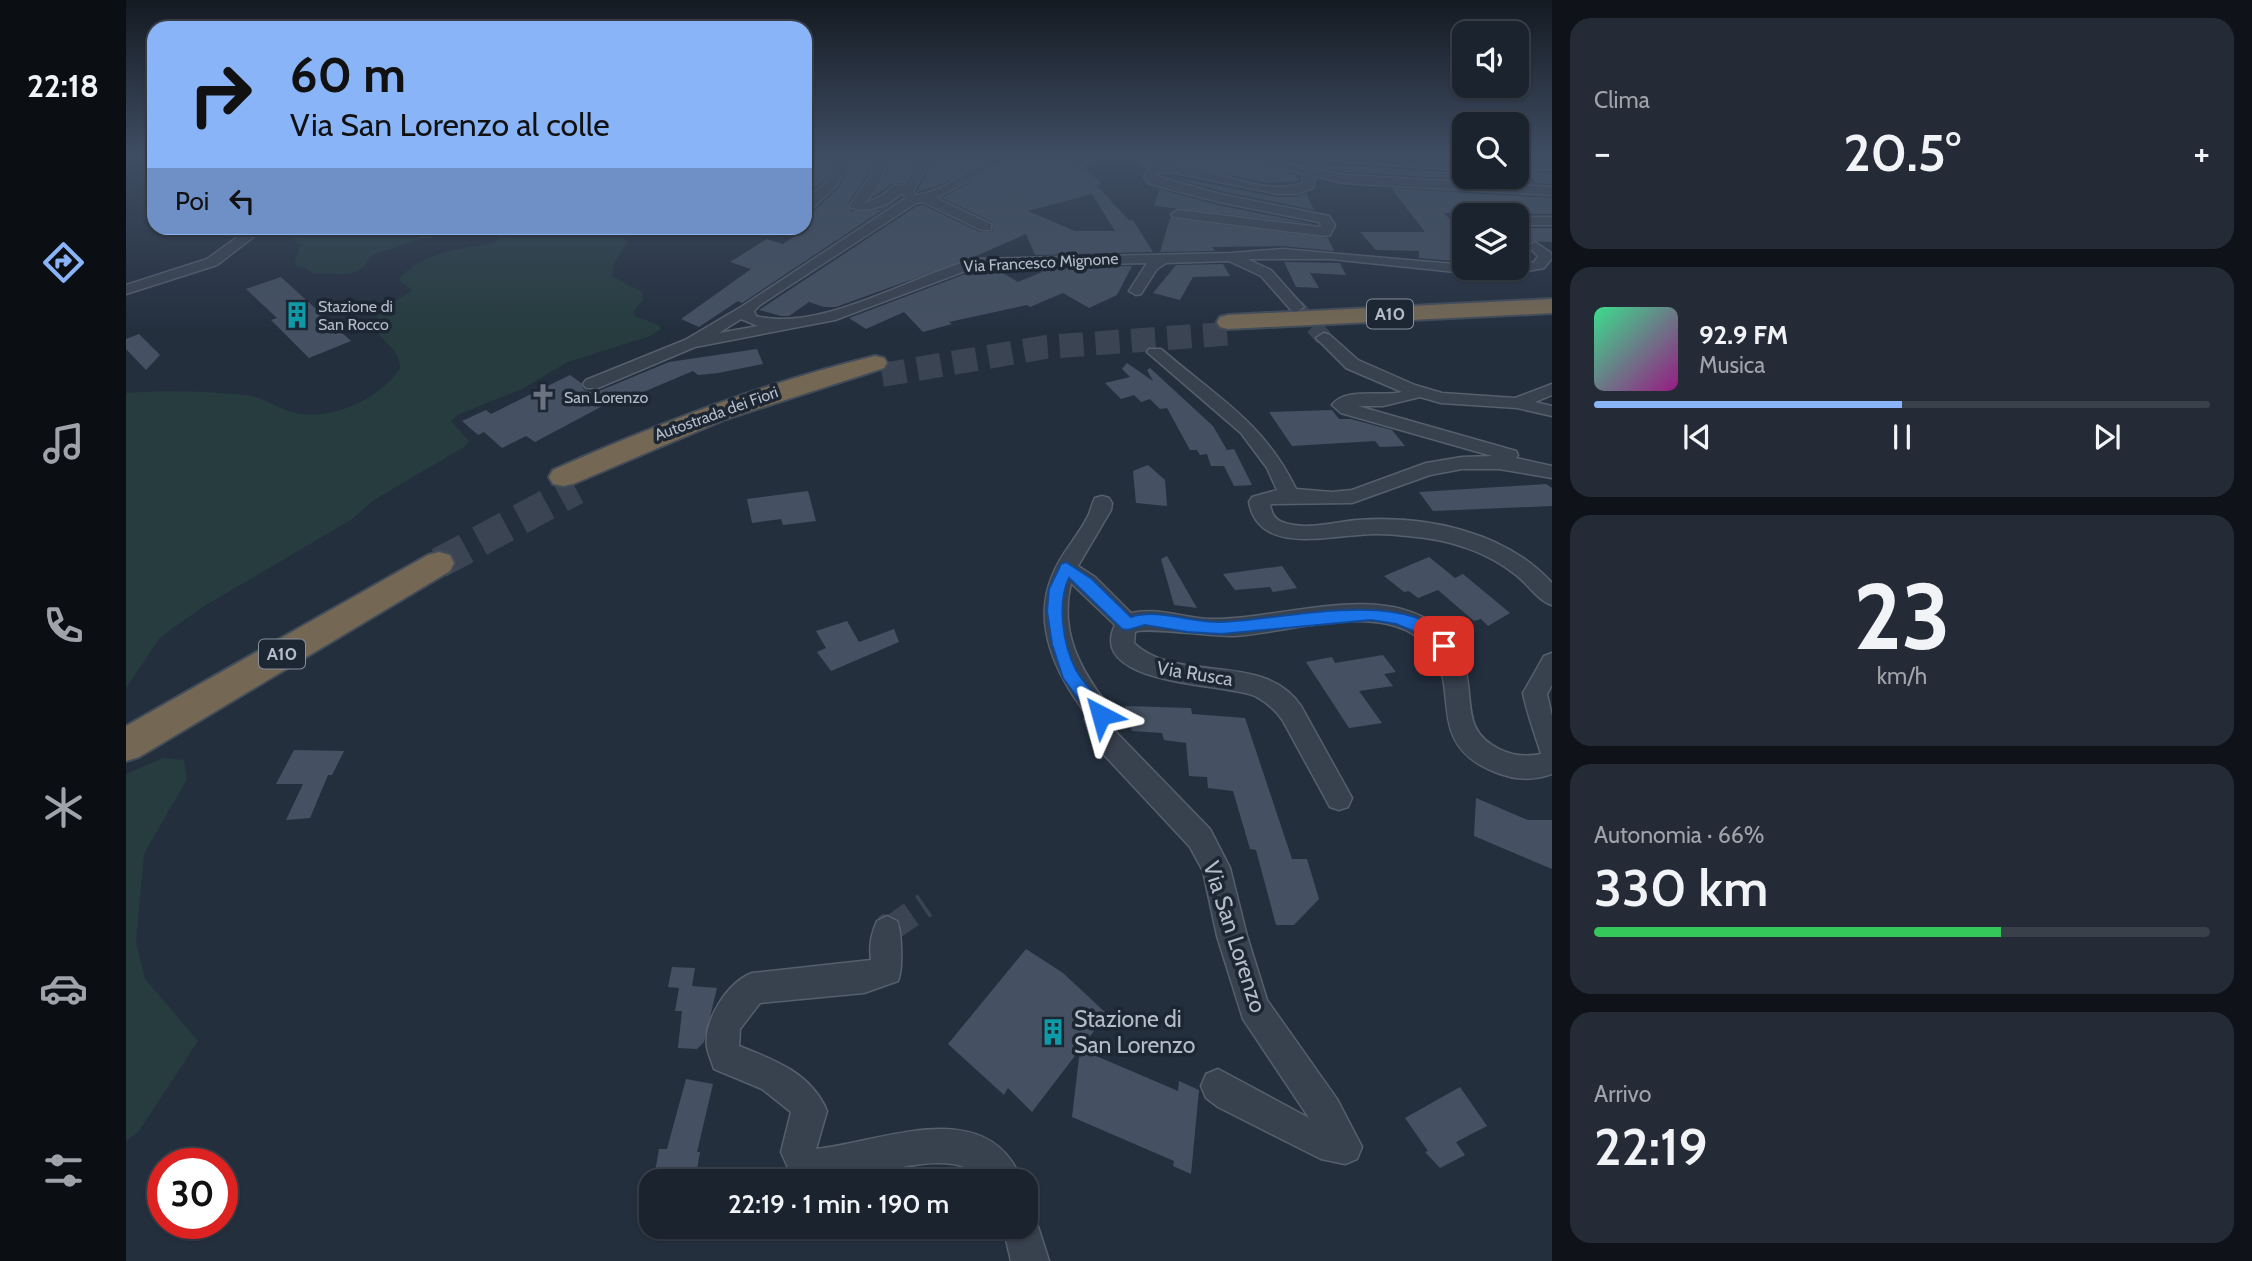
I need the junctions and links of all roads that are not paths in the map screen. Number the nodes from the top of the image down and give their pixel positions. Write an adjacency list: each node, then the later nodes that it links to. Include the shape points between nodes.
1 (896, 213): 18 (street, Via Francesco Mignone, via 841,244)
2 (954, 213): 7 (street, Via Francesco Mignone)
3 (1293, 213): 4 (street, via 1324,219 1328,225 1325,232)
4 (1178, 214)
5 (1529, 221): 6 (street)
6 (1552, 222)
7 (986, 226)
8 (249, 235): 14 (street, via 212,262)
9 (1529, 244): 10 (street)
10 (1535, 246): 11 (street); 13 (street, Via Francesco Mignone, via 1546,256 1539,265 1501,272 1344,257)
11 (1552, 246)
12 (1165, 257): 13 (street, Via Francesco Mignone); 15 (street, via 1152,266); 20 (street, Via Francesco Mignone, via 976,263 841,312)
13 (1231, 257): 17 (street, Via Francesco Mignone, via 1265,273)
14 (126, 290)
15 (1136, 291)
16 (1552, 306): 19 (highway, A10, via 1232,327)
17 (1296, 307)
18 (746, 310): 20 (street, via 749,319); 22 (street, Via Francesco Mignone)
19 (1552, 318)
20 (776, 327): 22 (street, Via Francesco Mignone)
21 (1324, 338): 26 (street, via 1352,364)
22 (691, 343): 25 (street, Via Francesco Mignone)
23 (1155, 352): 32 (street, via 1245,424 1271,456)
24 (878, 369): 31 (highway, Autostrada dei Fiori)
25 (592, 384)
26 (1418, 392): 28 (street, via 1474,402); 30 (street, via 1404,398 1345,401 1341,405 1521,458)
27 (1548, 394): 28 (street)
28 (1517, 403): 29 (street)
29 (1552, 411)
30 (1544, 470): 32 (street, via 1467,462 1435,467 1342,498)
31 (570, 483)
32 (1288, 493): 35 (street, via 1259,502 1266,522 1298,531 1403,528 1456,536 1518,564)
33 (1102, 503): 34 (street, Via San Lorenzo, via 1100,515)
34 (1066, 568): 36 (street); 44 (street, Via San Lorenzo, via 1056,589 1055,611 1069,673 1101,715 1097,719 1102,735 1200,838 1216,868 1254,1008 1345,1147 1321,1142)
35 (1552, 597)
36 (1128, 624): 41 (street, via 1145,619 1221,628 1371,614 1398,618 1424,629 1444,646 1455,666 1456,712 1463,736 1483,757 1537,768); 42 (street, Via Rusca, via 1123,630 1123,646 1147,666 1249,682 1283,702)
37 (1552, 663): 40 (street, via 1535,693)
38 (126, 720): 39 (highway, A10, via 432,556)
39 (126, 745)
40 (1552, 751)
41 (1552, 762)
42 (1339, 798)
43 (887, 931): 45 (street, via 887,970 864,978 752,988 724,1026 721,1045 726,1057 767,1073 802,1097 810,1111 799,1152 804,1168 824,1168 915,1146 953,1146 978,1153)
44 (1218, 1086)
45 (998, 1169)
46 (1024, 1239): 47 (street)
47 (1030, 1261)

